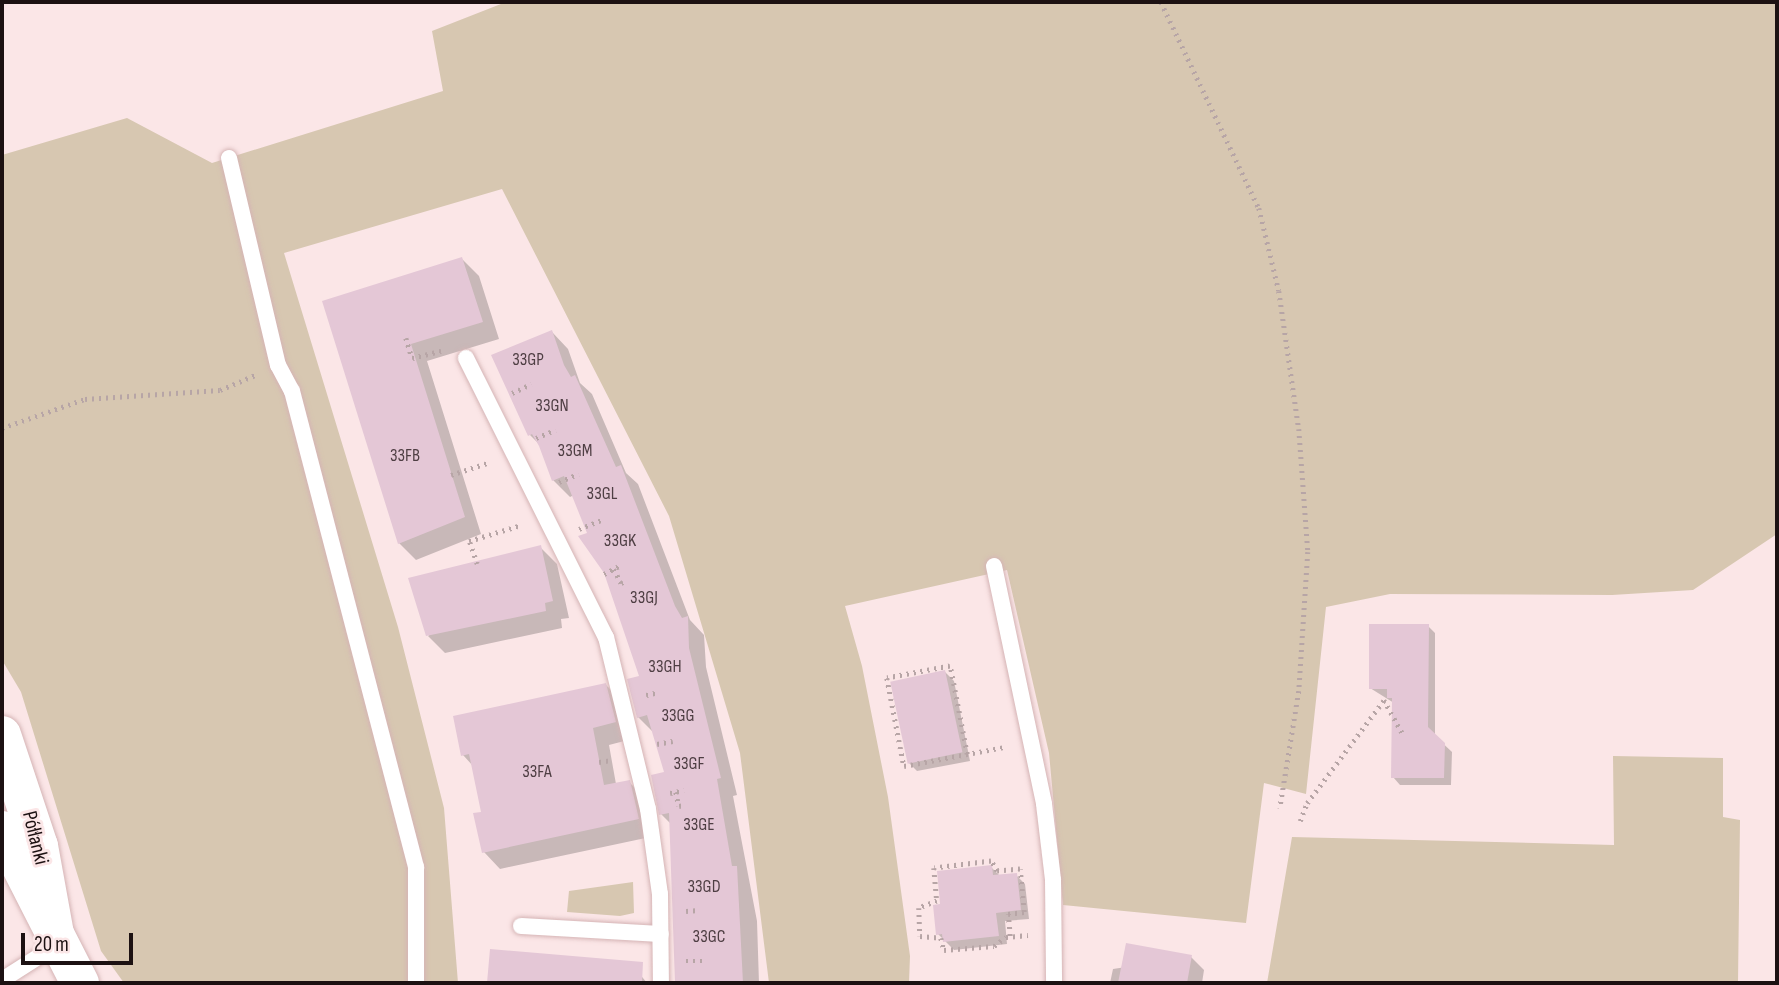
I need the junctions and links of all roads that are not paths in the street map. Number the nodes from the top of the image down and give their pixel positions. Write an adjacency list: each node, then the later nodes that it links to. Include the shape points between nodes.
1 (229, 158): 11 (lane, via 278,365 292,391 416,867)
2 (466, 358): 7 (lane, via 606,637 648,808)
3 (994, 566): 13 (lane, via 1033,741 1052,880)
4 (2, 734): 8 (street, Półłanki, via 39,846)
5 (2, 830): 8 (street, Półłanki)
6 (521, 926): 7 (lane)
7 (661, 934): 12 (lane)
8 (57, 944): 9 (lane); 10 (street, Półłanki)
9 (2, 980)
10 (80, 983)
11 (416, 983)
12 (661, 983)
13 (1054, 983)

